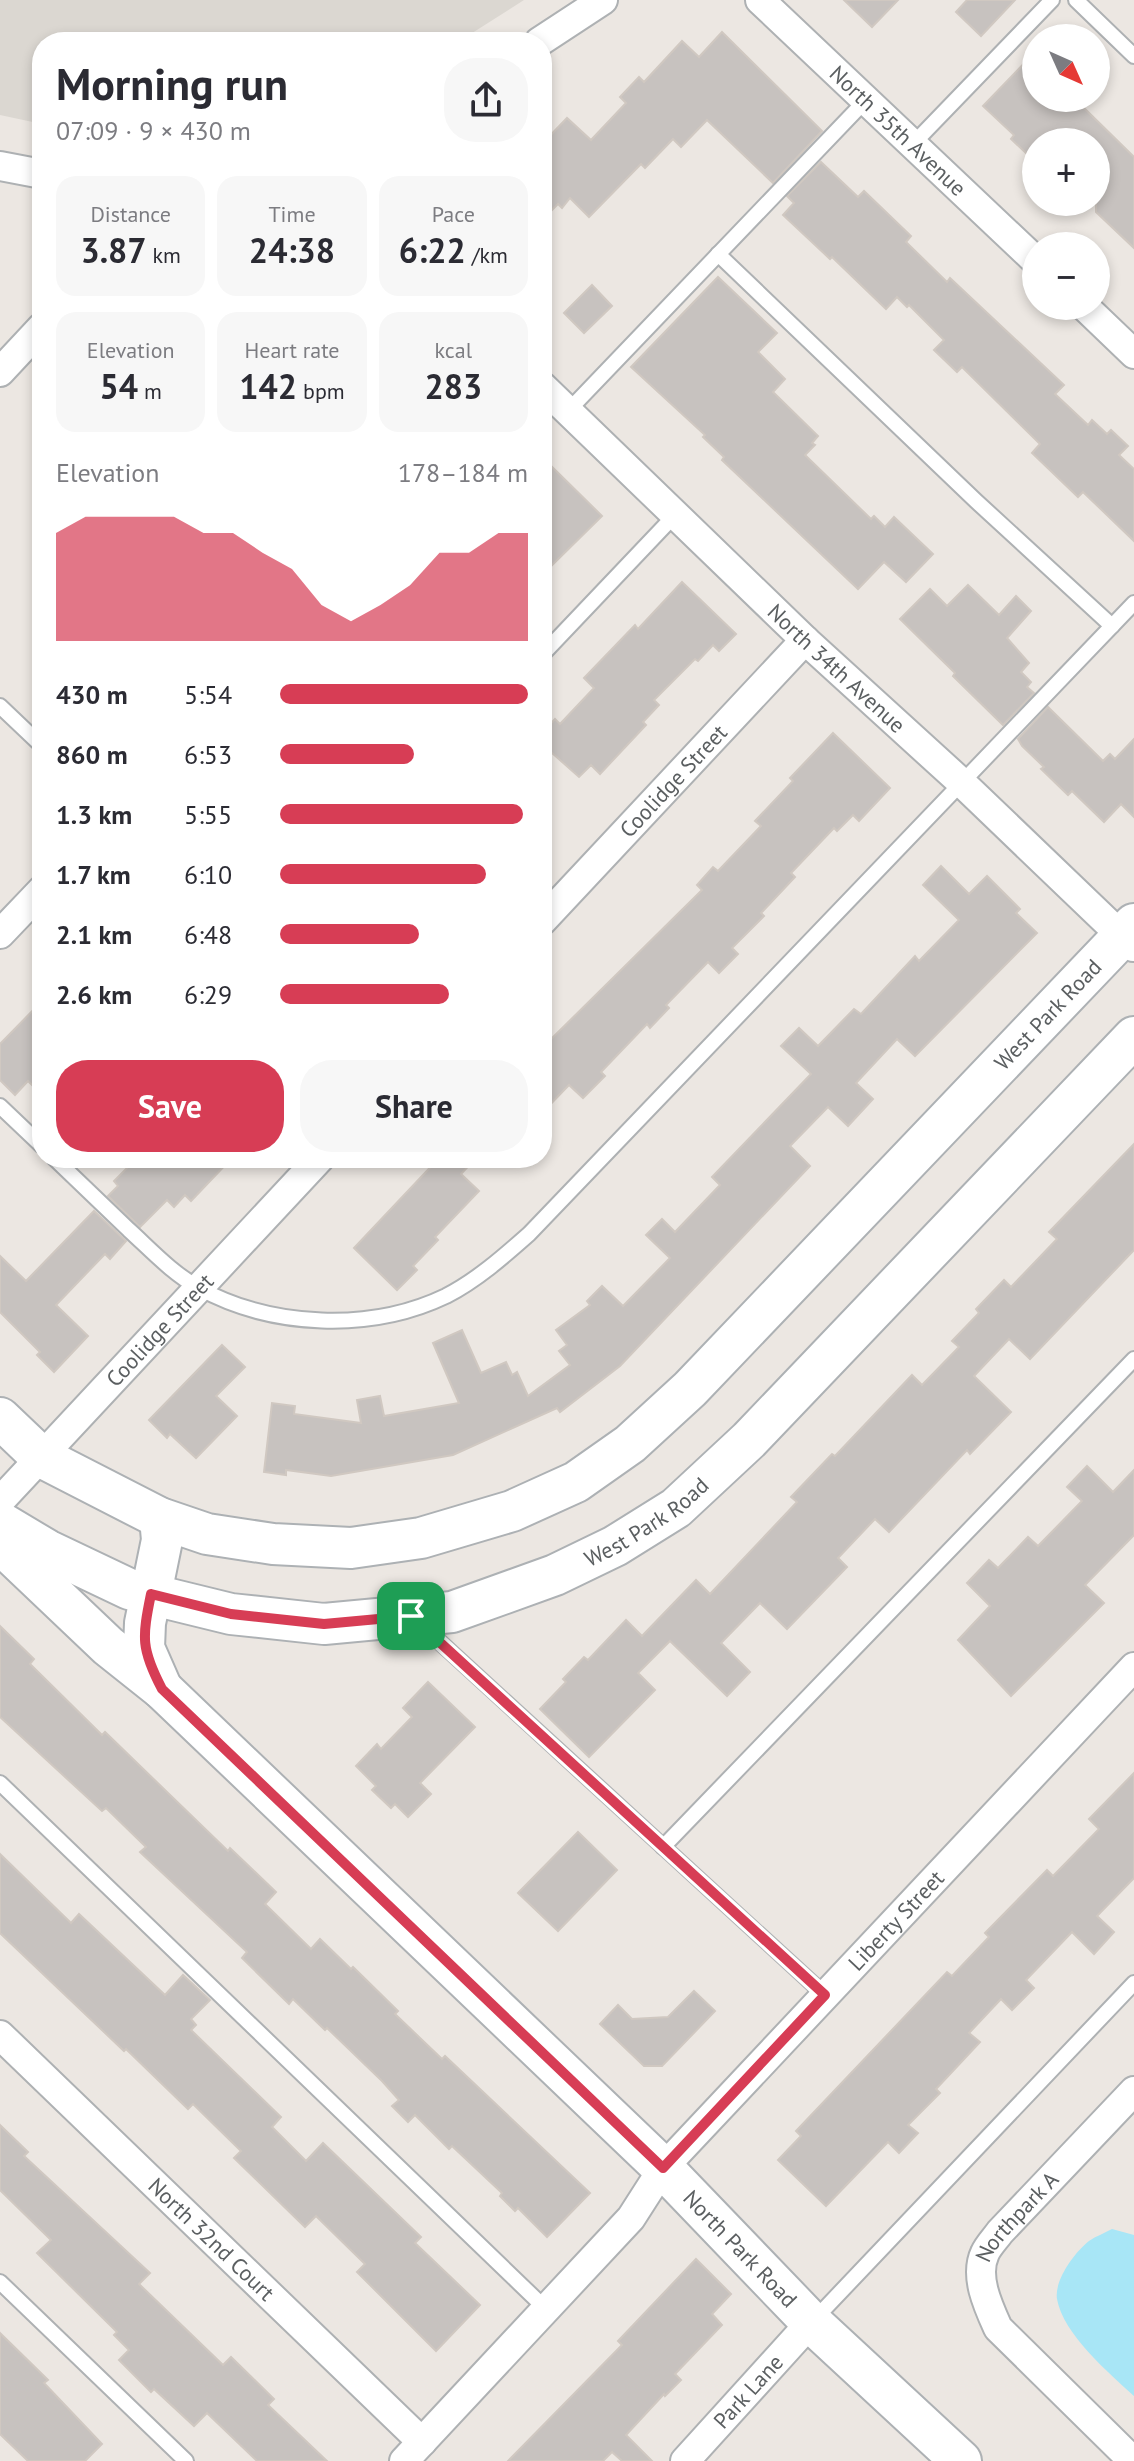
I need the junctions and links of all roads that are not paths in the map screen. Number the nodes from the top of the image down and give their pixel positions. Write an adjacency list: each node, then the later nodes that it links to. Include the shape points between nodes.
1 (603, 0): 5 (street)
2 (760, 0): 7 (street, North 35th Avenue)
3 (1052, 0): 8 (lane)
4 (1076, 0): 6 (lane)
5 (552, 33)
6 (1134, 56)
7 (866, 100): 8 (street, North 35th Avenue); 12 (lane)
8 (913, 144): 11 (street, North 35th Avenue)
9 (0, 166): 10 (street)
10 (32, 172)
11 (1022, 248)
12 (718, 254): 18 (lane); 21 (lane)
13 (1099, 320): 15 (street)
14 (32, 338): 16 (street)
15 (1134, 354)
16 (0, 372)
17 (552, 396): 18 (street, North 34th Avenue)
18 (568, 411): 19 (street, North 34th Avenue)
19 (675, 515): 22 (street, North 34th Avenue); 23 (lane)
20 (1134, 603): 21 (lane)
21 (1112, 626): 26 (lane)
22 (805, 640): 26 (street, North 34th Avenue); 28 (street, Coolidge Street)
23 (552, 644)
24 (0, 706): 25 (lane)
25 (32, 736)
26 (962, 783): 30 (street, North 34th Avenue); 36 (lane, via 529,1234 489,1269 445,1296 345,1320 267,1315)
27 (32, 900): 29 (street)
28 (552, 910)
29 (0, 934)
30 (1130, 936): 41 (street, West Park Road, via 690,1389 630,1444 576,1482 512,1511 421,1538 351,1548 207,1534)
31 (1134, 1037): 45 (street, West Park Road, via 749,1440 676,1508 555,1575 452,1612)
32 (0, 1106): 33 (lane)
33 (32, 1136)
34 (67, 1168): 36 (lane, via 167,1266)
35 (311, 1168): 36 (street, Coolidge Street)
36 (199, 1288): 39 (street, Coolidge Street)
37 (1134, 1359): 49 (lane)
38 (0, 1418): 39 (street)
39 (41, 1457): 40 (street, Coolidge Street); 41 (street, West Park Road)
40 (0, 1501)
41 (160, 1518): 44 (street, via 162,1540)
42 (0, 1522): 44 (street, West Park Road, via 60,1557)
43 (0, 1537): 47 (street, North Park Road, via 8,1551 108,1646)
44 (151, 1594): 45 (street, West Park Road, via 231,1614 324,1624); 47 (street, via 144,1648)
45 (411, 1616): 49 (lane)
46 (1134, 1667): 51 (street, Liberty Street)
47 (162, 1689): 54 (street, North Park Road)
48 (0, 1783): 56 (lane)
49 (663, 1847): 51 (lane)
50 (1134, 1983): 57 (lane)
51 (825, 1995): 54 (street, Liberty Street)
52 (0, 2035): 58 (street, North 32nd Court)
53 (1134, 2091): 62 (street, Northpark A, via 1000,2232 984,2254 981,2274 998,2328)
54 (663, 2168): 56 (street, Liberty Street, via 631,2218); 57 (street, North Park Road)
55 (0, 2282): 59 (lane)
56 (546, 2309): 58 (street, Liberty Street)
57 (811, 2322): 60 (street, Park Lane); 61 (street, North Park Road)
58 (413, 2452)
59 (186, 2461)
60 (685, 2461)
61 (961, 2461)
62 (1133, 2461)

